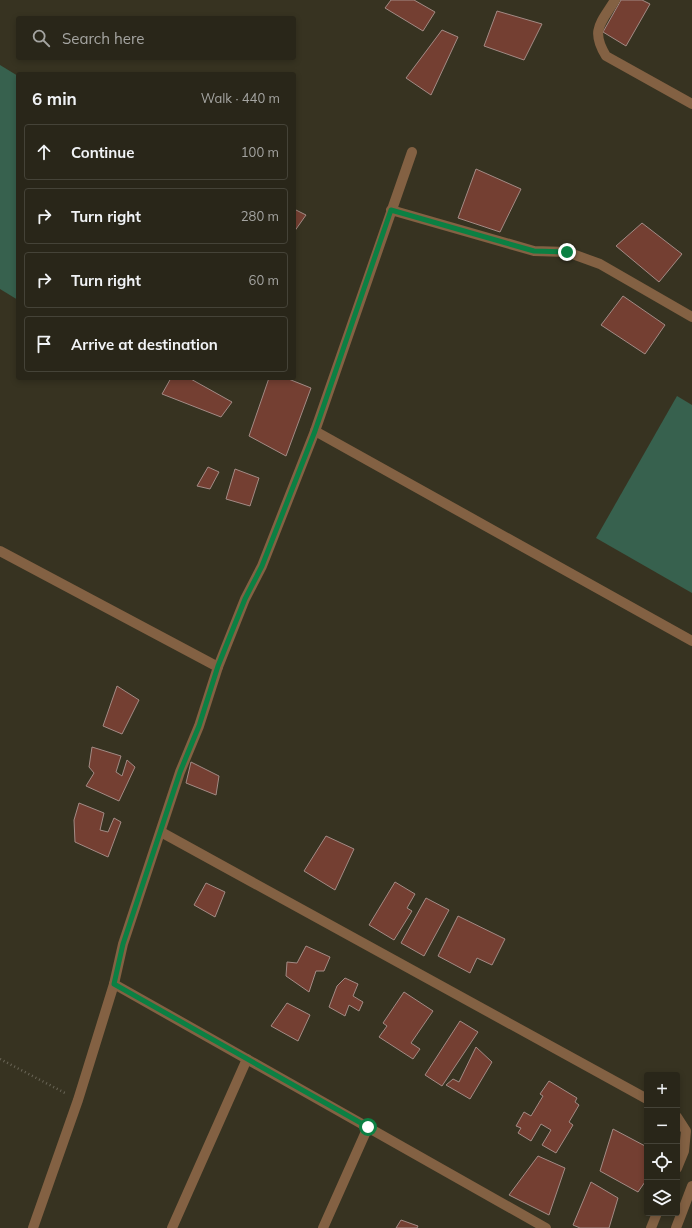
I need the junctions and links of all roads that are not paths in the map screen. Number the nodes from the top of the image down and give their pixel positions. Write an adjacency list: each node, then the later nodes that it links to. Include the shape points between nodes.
1 (615, 0): 2 (street, via 598,29 598,44 606,56)
2 (692, 104)
3 (412, 152): 4 (street)
4 (391, 210): 5 (street, via 534,251 567,252 600,264); 6 (street)
5 (692, 317)
6 (315, 431): 8 (street); 9 (street, via 262,566 245,599)
7 (0, 551): 9 (street)
8 (692, 640)
9 (218, 666): 10 (street)
10 (161, 832): 11 (street, via 123,944); 13 (street)
11 (114, 984): 12 (street); 19 (street, via 78,1100)
12 (247, 1059): 15 (street); 20 (street)
13 (644, 1097)
14 (680, 1122): 16 (street, via 686,1131)
15 (368, 1127): 21 (street); 22 (street)
16 (680, 1161)
17 (692, 1186): 24 (street)
18 (657, 1216): 23 (street)
19 (33, 1228)
20 (172, 1228)
21 (323, 1228)
22 (546, 1228)
23 (651, 1228)
24 (676, 1228)

